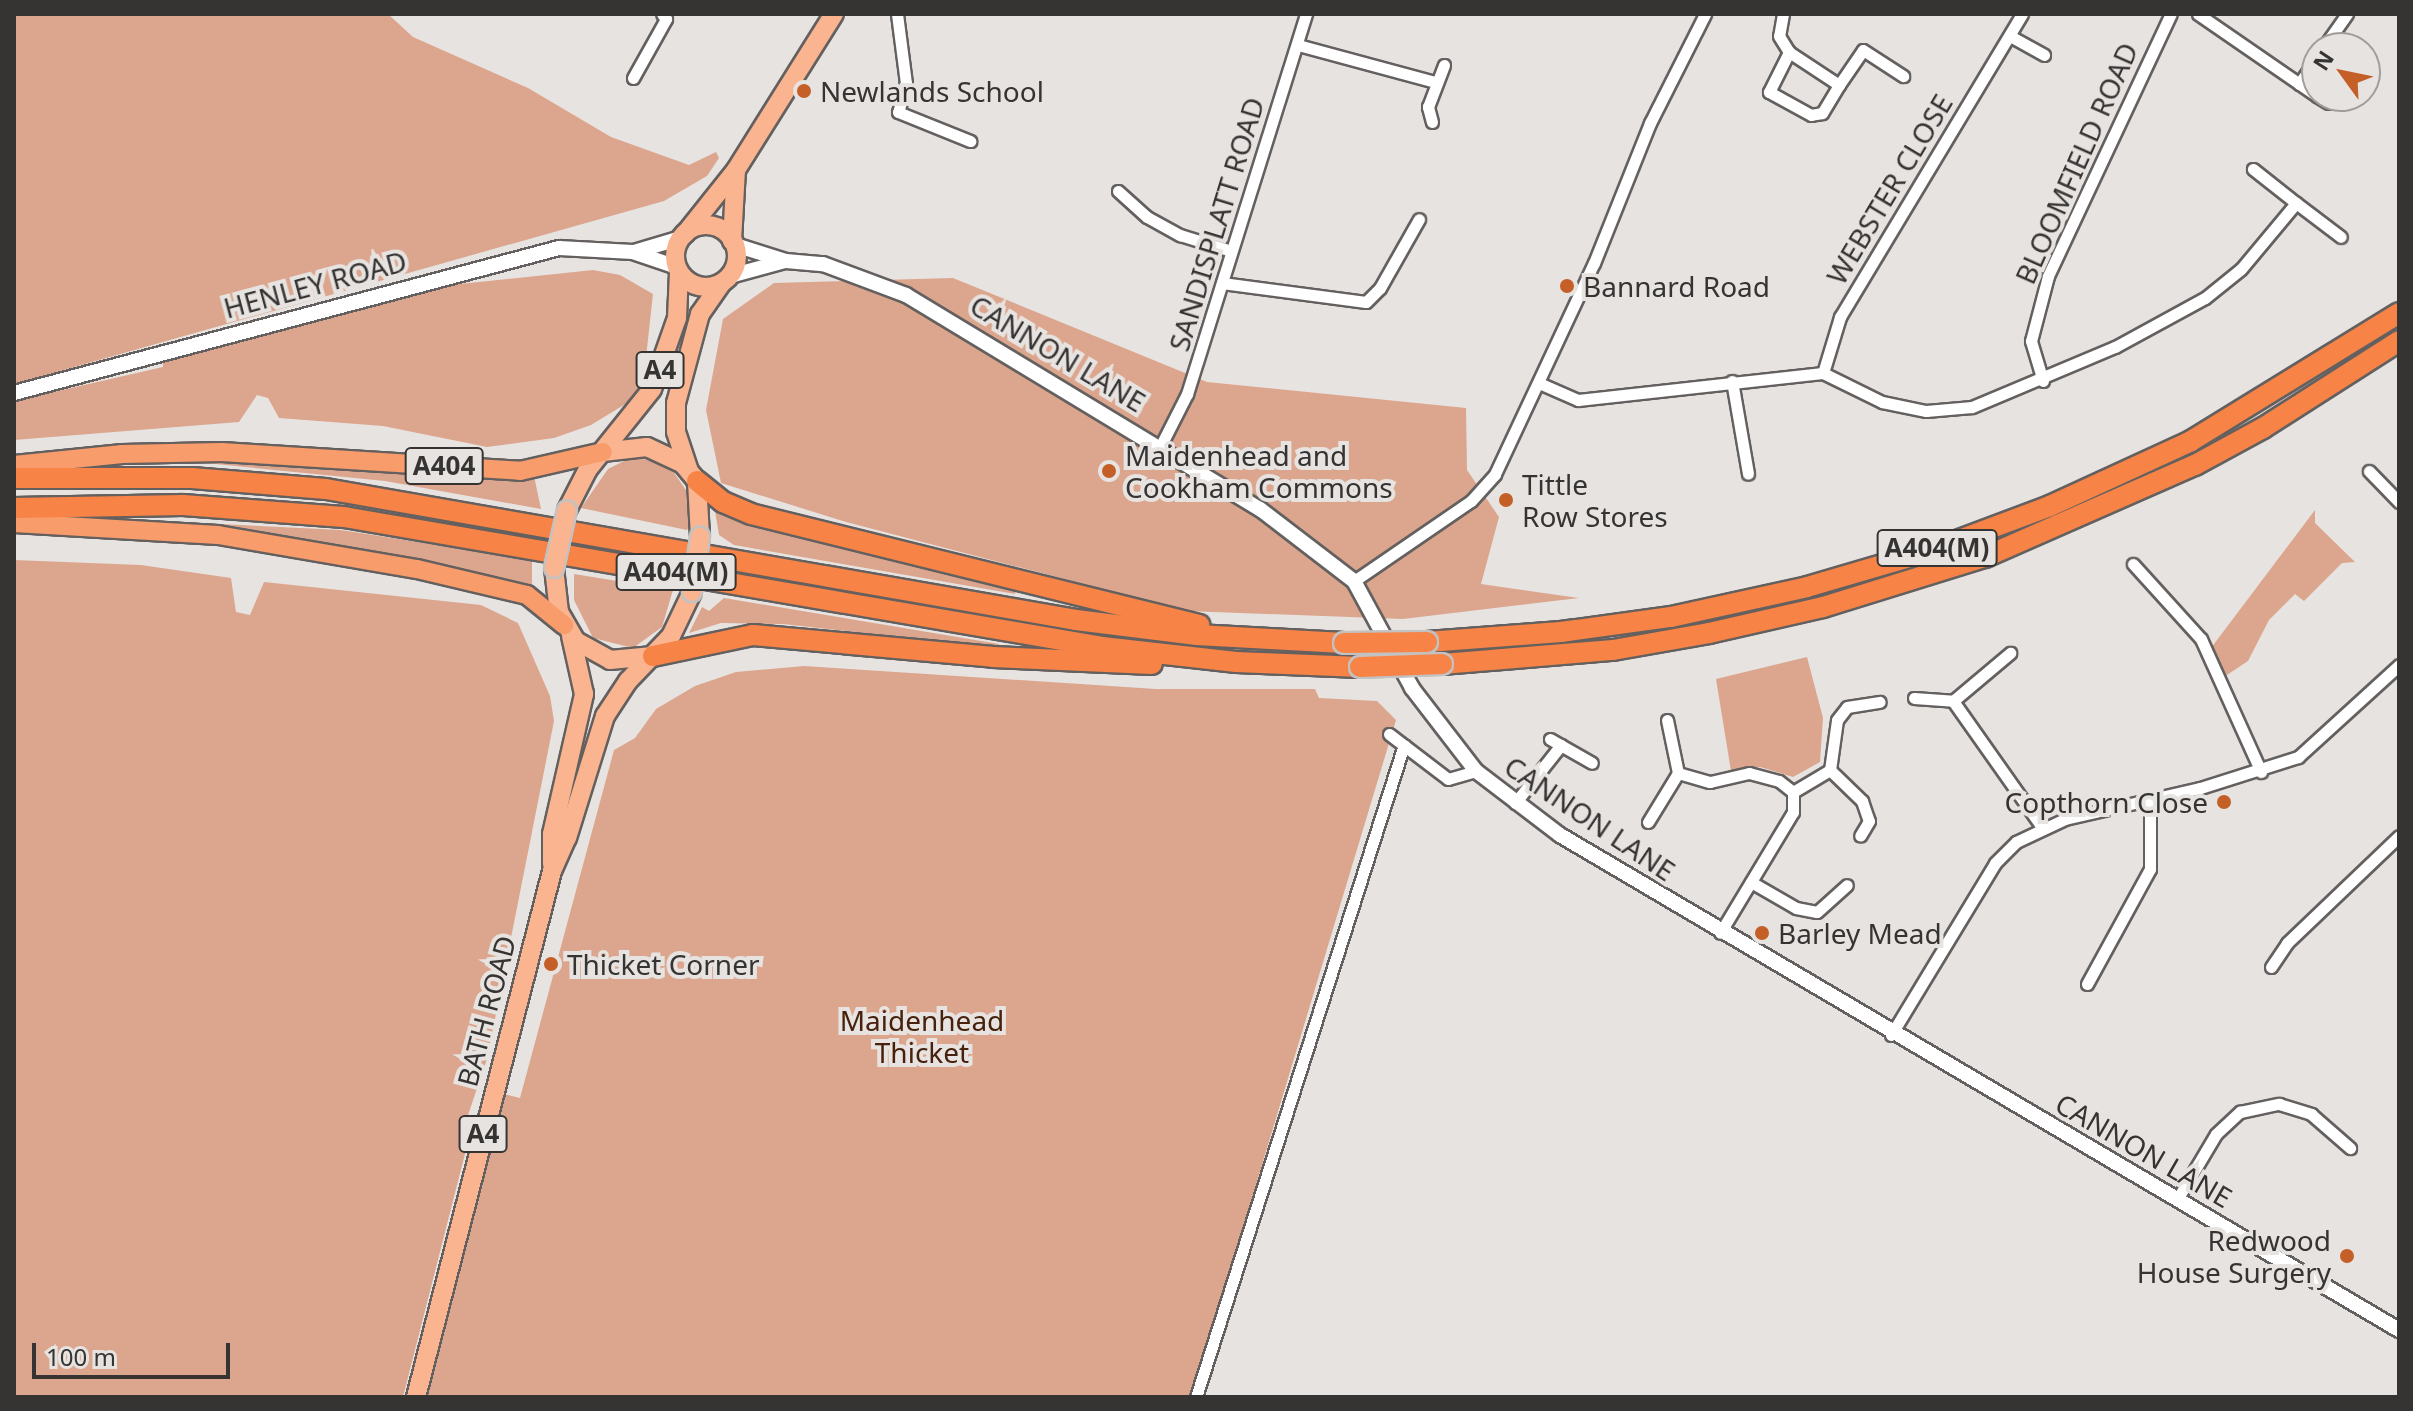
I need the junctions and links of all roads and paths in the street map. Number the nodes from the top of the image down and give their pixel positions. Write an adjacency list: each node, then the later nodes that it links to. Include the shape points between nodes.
1 (662, 14): 18 (street, via 666,19)
2 (834, 14): 26 (main road)
3 (897, 14): 24 (street, via 906,83 898,112)
4 (1306, 14): 13 (street, SANDISPLATT ROAD)
5 (1705, 14): 44 (street, via 1650,123)
6 (1783, 14): 14 (street, via 1779,36)
7 (2022, 14): 12 (street, WEBSTER CLOSE)
8 (2171, 14): 43 (street, BLOOMFIELD ROAD, via 2048,276 2031,341)
9 (2198, 14): 21 (street)
10 (2347, 14): 11 (street)
11 (2334, 32)
12 (2010, 36): 15 (street); 41 (street, WEBSTER CLOSE, via 1840,317)
13 (1298, 45): 20 (street); 33 (street, SANDISPLATT ROAD)
14 (1789, 52): 22 (street); 22 (street, via 1769,92 1811,115 1822,113)
15 (2044, 55)
16 (1444, 65): 20 (street)
17 (1903, 76): 22 (street, via 1863,50)
18 (633, 78)
19 (2301, 81): 21 (street)
20 (1435, 82): 23 (street, via 1428,107)
21 (2299, 84)
22 (1839, 85)
23 (1432, 122)
24 (970, 141)
25 (2253, 169): 28 (street)
26 (736, 170): 30 (main road); 32 (main road)
27 (1118, 191): 33 (street, via 1147,217 1180,235)
28 (2296, 203): 31 (street); 43 (street, via 2241,269 2205,298)
29 (1419, 219): 38 (street, via 1380,288 1366,302)
30 (683, 236): 32 (main road, via 713,226); 34 (street, HENLEY ROAD); 36 (main road)
31 (2341, 237)
32 (734, 243): 35 (street, CANNON LANE); 37 (main road)
33 (1231, 251): 38 (street, SANDISPLATT ROAD)
34 (633, 252): 36 (street, HENLEY ROAD); 45 (street, HENLEY ROAD, via 559,248 486,264)
35 (786, 261): 37 (street, CANNON LANE); 46 (street, CANNON LANE, via 823,264 906,295)
36 (678, 270): 37 (main road, via 695,285); 47 (main road, A4, via 677,318 657,378)
37 (726, 279): 51 (main road, A4, via 700,314 676,403 676,432)
38 (1222, 283): 46 (street, SANDISPLATT ROAD, via 1187,394)
39 (2399, 313): 59 (highway, A404(M), bridge, via 2191,441 2050,506 1927,552 1807,587 1671,617 1532,635 1344,643)
40 (2399, 341): 62 (highway, A404(M), bridge, via 2195,465 2035,537 1928,576 1709,633 1613,650 1360,667)
41 (1823, 373): 42 (street); 43 (street, via 1882,402 1926,411 1972,407)
42 (1732, 381): 44 (street, via 1578,400); 50 (street)
43 (2043, 381)
44 (1539, 383): 57 (street, via 1495,474 1471,501)
45 (14, 393)
46 (1161, 445): 57 (street, CANNON LANE, via 1260,509)
47 (603, 452): 48 (highway, A404, via 520,471 222,452 122,454); 51 (main road, via 654,449); 58 (main road, bridge, via 567,510 554,568)
48 (14, 465)
49 (2369, 471): 53 (street)
50 (1748, 474)
51 (693, 476): 59 (highway, A404(M), via 723,502 751,514); 61 (main road, bridge, via 700,537 692,592 677,626)
52 (14, 478): 59 (highway, A404(M), via 192,478 326,489 1076,620)
53 (2399, 502)
54 (14, 508): 62 (highway, A404(M), via 183,505 388,522 1012,633)
55 (14, 523): 58 (highway, via 218,535 417,569 527,595)
56 (2133, 564): 73 (street, via 2201,639)
57 (1354, 581): 72 (street, CANNON LANE, via 1412,688)
58 (567, 630): 61 (main road, via 610,660); 82 (main road, BATH ROAD / A4, via 584,694 552,834)
59 (1245, 638)
60 (2010, 653): 65 (street)
61 (653, 656): 62 (highway, A404(M), via 753,635 1084,664); 82 (main road, BATH ROAD / A4, via 605,716)
62 (1236, 662)
63 (2399, 665): 73 (street, via 2298,757)
64 (1914, 698): 65 (street)
65 (1953, 701): 79 (street)
66 (1880, 702): 71 (street, via 1847,707 1837,720)
67 (1667, 720): 74 (street)
68 (1389, 734): 69 (street)
69 (1404, 745): 72 (street, via 1448,779); 93 (street)
70 (1592, 763): 77 (street, via 1556,742)
71 (1830, 770): 75 (street); 80 (street, via 1862,801 1869,821)
72 (1476, 771): 77 (street, CANNON LANE)
73 (2261, 772): 76 (street)
74 (1678, 773): 75 (street, via 1710,782 1749,773 1779,781); 78 (street)
75 (1793, 792): 83 (street, via 1793,812)
76 (2150, 799): 79 (street); 87 (street, via 2150,869)
77 (1515, 803): 85 (street, CANNON LANE)
78 (1648, 822)
79 (2042, 827): 88 (street, via 1995,863)
80 (1860, 836)
81 (2399, 836): 86 (street, via 2287,943)
82 (552, 871): 92 (main road, BATH ROAD / A4)
83 (1751, 882): 84 (street, via 1796,908 1817,912); 85 (street)
84 (1847, 885)
85 (1720, 933): 88 (street, CANNON LANE)
86 (2271, 967)
87 (2087, 984)
88 (1891, 1035): 90 (street, CANNON LANE)
89 (2350, 1148): 90 (street, via 2311,1114 2279,1104 2240,1112 2216,1134)
90 (2178, 1198): 91 (street, CANNON LANE)
91 (2399, 1330)
92 (416, 1397)
93 (1196, 1397)

